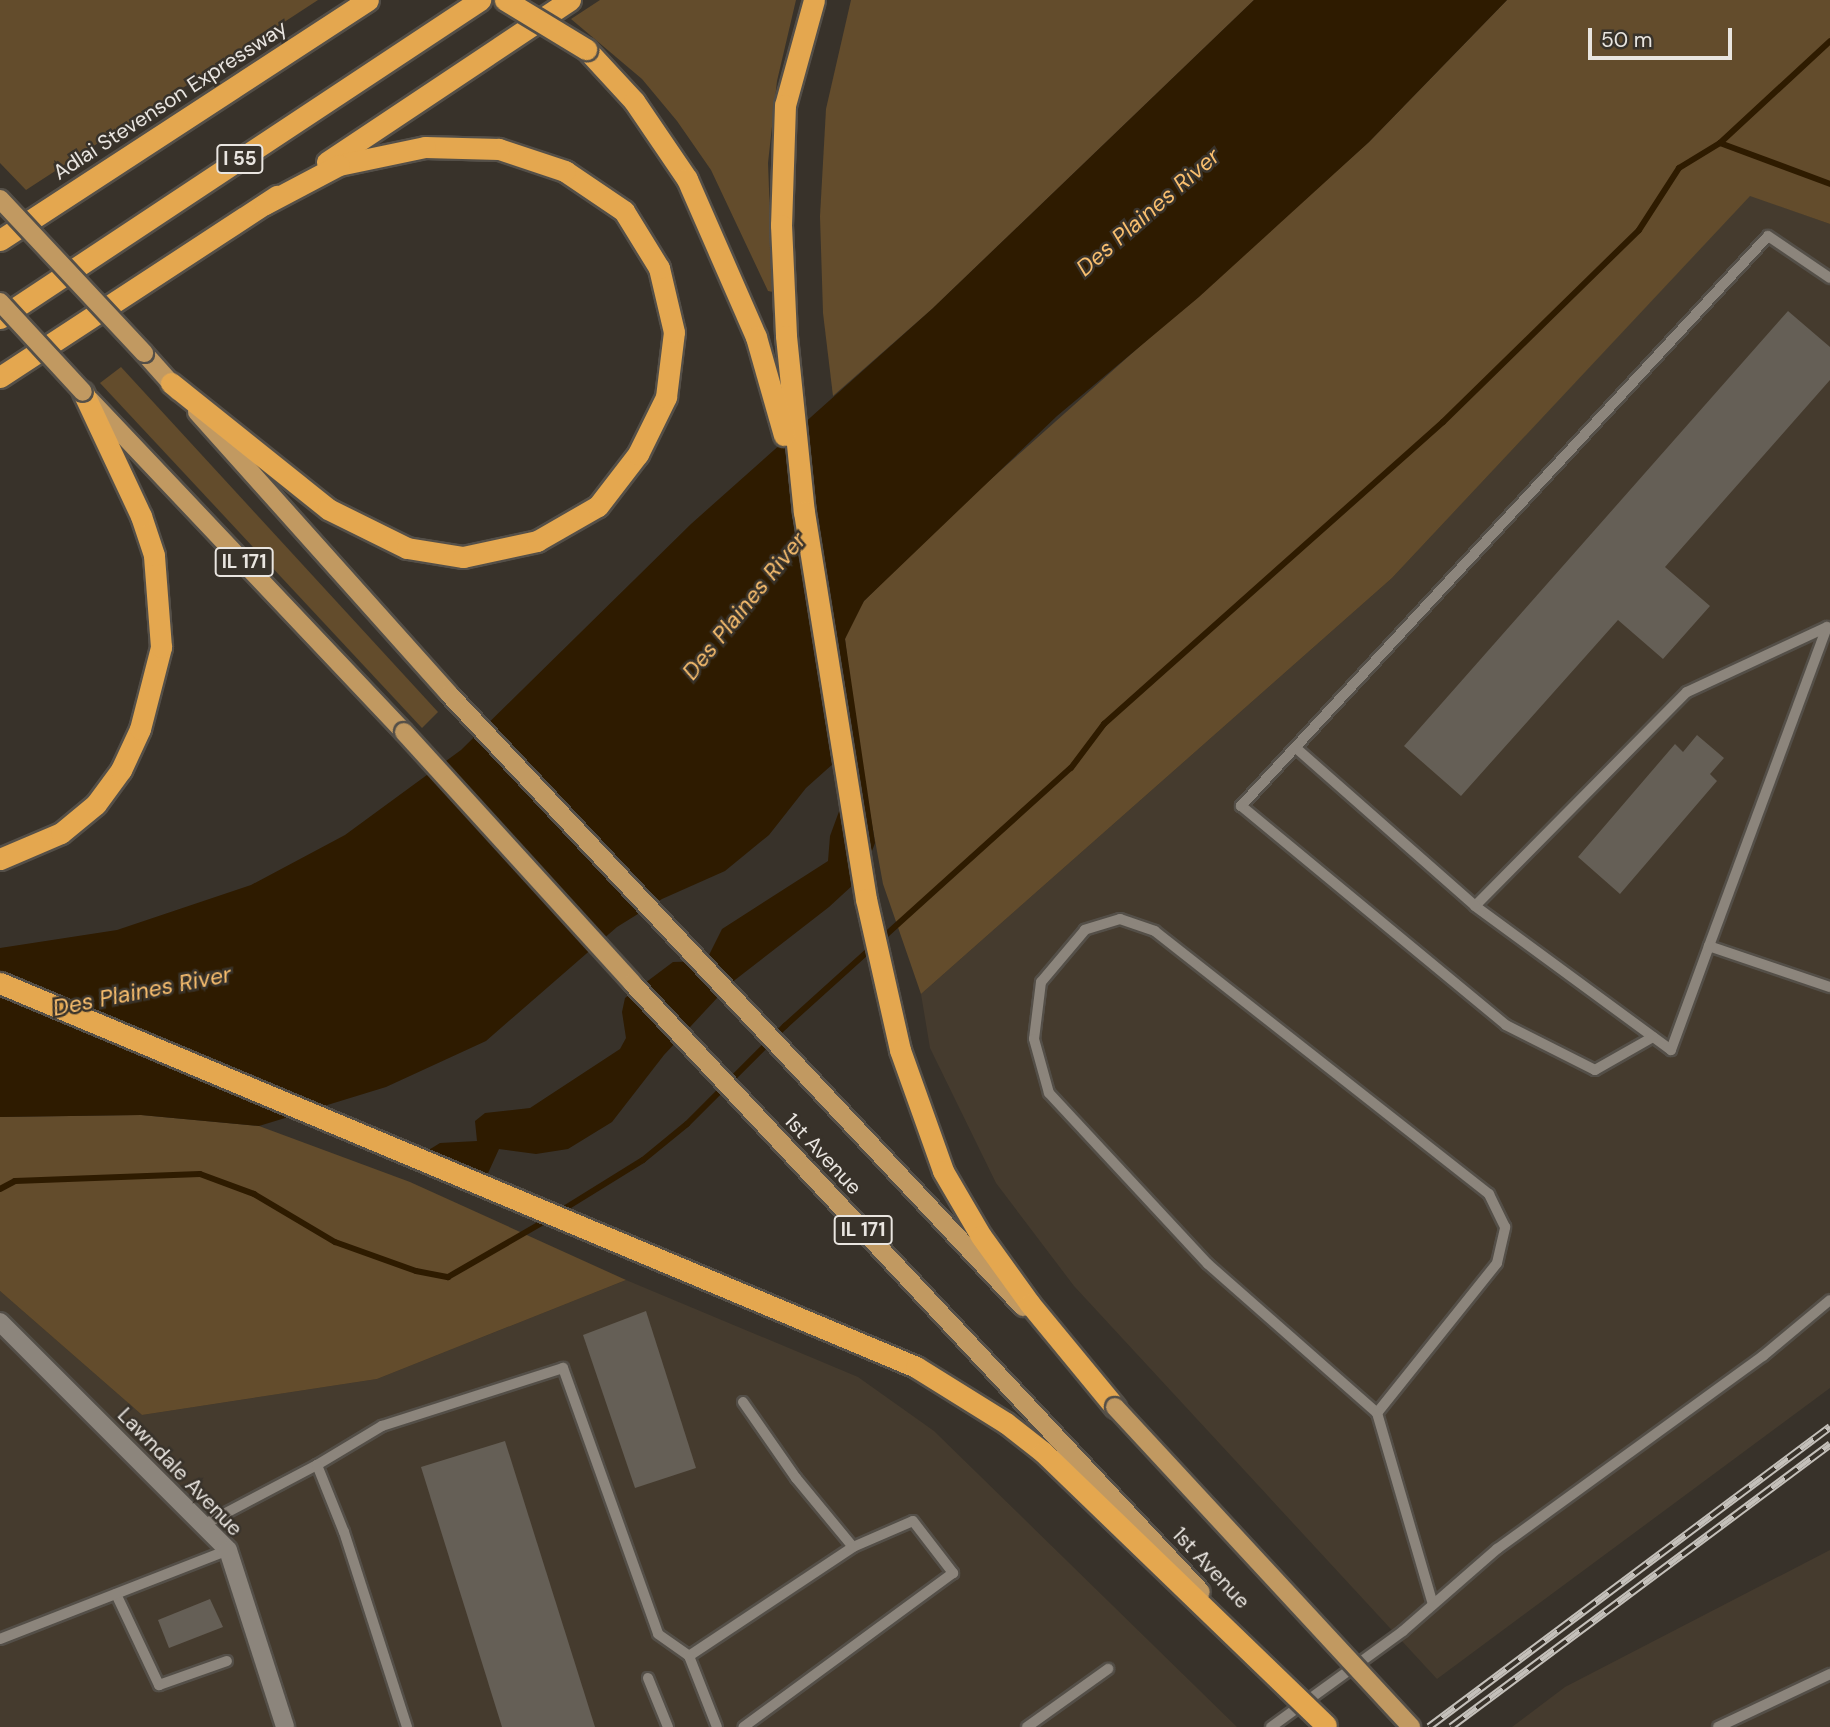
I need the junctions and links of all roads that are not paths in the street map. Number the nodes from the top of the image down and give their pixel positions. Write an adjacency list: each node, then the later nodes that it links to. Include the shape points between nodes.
1 (368, 0): 8 (highway, Adlai Stevenson Expressway)
2 (480, 0): 11 (highway, I 55)
3 (505, 0): 15 (highway, bridge, via 586,49 634,100 681,169 756,337)
4 (570, 0): 7 (highway)
5 (814, 0): 15 (highway, via 785,105 781,225 786,336)
6 (0, 200): 13 (main road, 1st Avenue, bridge)
7 (265, 204): 12 (highway); 13 (highway, via 340,165 425,147 499,149 575,177 624,211 659,268 674,332 666,397 638,454 598,506 537,541 463,557 407,548 328,509)
8 (0, 240)
9 (1830, 278): 17 (lane, via 1768,236)
10 (0, 302): 14 (main road, IL 171, bridge)
11 (0, 318)
12 (0, 377)
13 (171, 383): 27 (main road, 1st Avenue, via 449,694)
14 (83, 392): 18 (highway, via 141,516 154,555 161,647 141,729 121,770 96,804 61,833); 41 (main road, 1st Avenue / IL 171, bridge)
15 (804, 512): 27 (highway, via 866,899 900,1050 919,1111 943,1171 981,1236)
16 (1828, 622): 19 (lane, via 1687,692); 20 (lane)
17 (1296, 748): 19 (lane); 23 (lane, via 1241,806 1506,1025 1595,1070)
18 (0, 859)
19 (1475, 906): 23 (lane)
20 (1709, 946): 22 (lane); 23 (lane, via 1671,1050)
21 (0, 983): 41 (highway, bridge, via 916,1367 995,1415 1043,1452)
22 (1830, 987)
23 (1653, 1037)
24 (1830, 1300): 34 (lane, via 1763,1356 1497,1549)
25 (0, 1322): 30 (street, Lawndale Avenue)
26 (743, 1402): 31 (lane, via 796,1478)
27 (1115, 1407): 49 (main road, 1st Avenue, bridge)
28 (1377, 1412): 28 (lane, via 1497,1263 1505,1227 1489,1194 1155,931 1120,919 1085,930 1041,982 1034,1039 1049,1093 1208,1264); 34 (lane)
29 (317, 1465): 30 (lane); 36 (lane, via 382,1426 563,1368 658,1634); 43 (lane, via 344,1532)
30 (203, 1525): 32 (street, Lawndale Avenue)
31 (853, 1546): 36 (lane); 46 (lane, via 913,1521 953,1573)
32 (228, 1550): 33 (lane); 42 (street, Lawndale Avenue)
33 (116, 1594): 35 (lane); 37 (lane, via 159,1685)
34 (1433, 1604): 48 (lane)
35 (0, 1639)
36 (689, 1656): 45 (lane)
37 (227, 1661)
38 (1108, 1669): 47 (lane)
39 (1830, 1674): 50 (lane)
40 (648, 1678): 44 (lane)
41 (1327, 1726)
42 (285, 1727)
43 (407, 1727)
44 (668, 1727)
45 (717, 1727)
46 (743, 1727)
47 (1027, 1727)
48 (1271, 1727)
49 (1411, 1727)
50 (1718, 1727)

